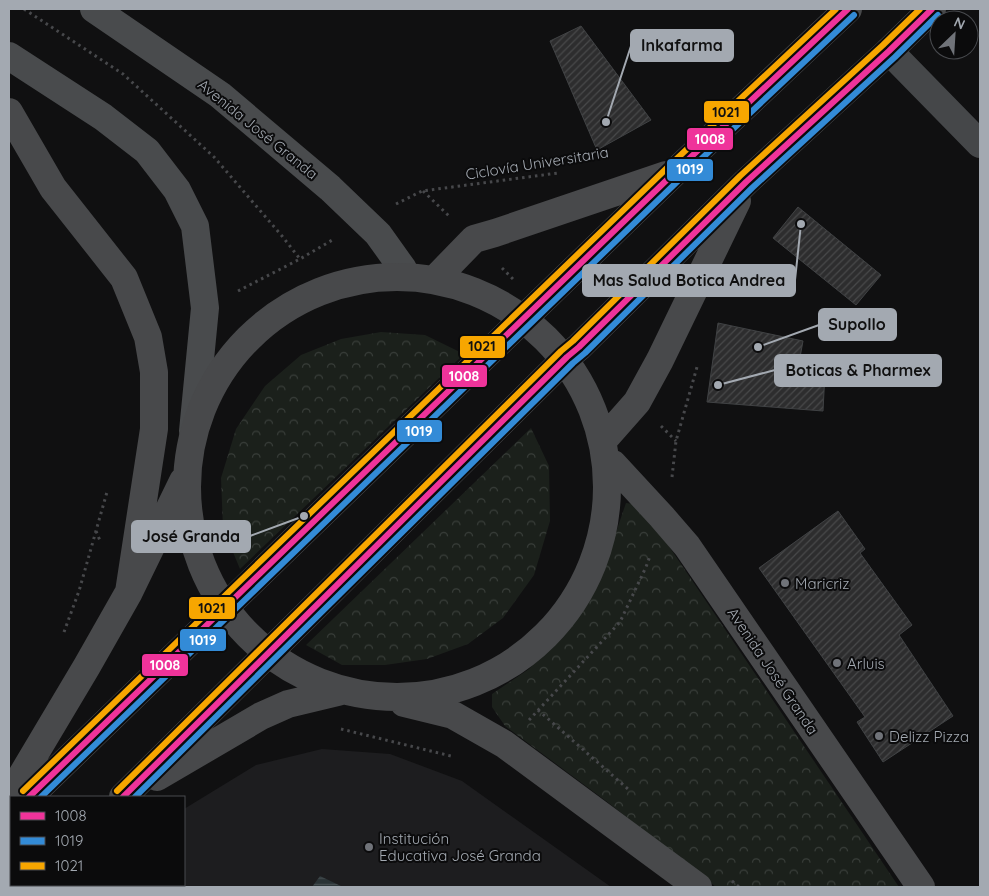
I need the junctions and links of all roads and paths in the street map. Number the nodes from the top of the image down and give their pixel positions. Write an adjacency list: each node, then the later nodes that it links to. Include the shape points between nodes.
1 (94, 9): 12 (main road, Avenida José Granda, via 220,95 323,181 378,234)
2 (848, 9): 8 (main road)
3 (932, 9): 4 (main road)
4 (888, 51): 7 (street); 10 (main road)
5 (9, 56): 17 (main road, via 103,117 147,151 177,190 194,226 205,308)
6 (9, 112): 23 (main road, via 53,188 124,278 148,337 154,372 154,429)
7 (980, 144)
8 (675, 172): 13 (main road, via 474,239); 14 (main road)
9 (559, 173): 11 (path, Ciclovía Universitaria)
10 (746, 182): 15 (main road); 18 (main road, via 656,368 637,402)
11 (422, 191)
12 (402, 269): 13 (main road); 17 (main road, via 319,296 280,321 242,351 213,388)
13 (440, 274): 14 (main road, via 488,295)
14 (524, 318): 15 (main road); 24 (main road)
15 (567, 357): 18 (main road, via 592,392); 26 (main road)
16 (698, 364): 21 (path, via 676,441 672,480)
17 (193, 432): 20 (main road)
18 (606, 436): 19 (main road)
19 (613, 464): 21 (main road, Avenida José Granda); 28 (main road, via 610,495 591,555 572,592 550,624 518,654 478,679 433,694)
20 (185, 478): 23 (main road); 24 (main road, via 186,525)
21 (662, 517): 30 (path, via 646,567 620,622); 37 (main road, Avenida José Granda, via 687,546)
22 (96, 531): 25 (path)
23 (129, 592): 35 (main road)
24 (221, 611): 26 (main road); 32 (main road)
25 (62, 637)
26 (264, 658): 27 (main road, via 293,675); 33 (main road)
27 (338, 692): 28 (main road); 34 (main road, via 288,704 261,716)
28 (385, 698): 30 (main road, via 453,714)
29 (333, 728): 31 (path)
30 (504, 744): 36 (main road)
31 (455, 757)
32 (29, 796)
33 (124, 796)
34 (125, 796)
35 (9, 797)
36 (698, 887)
37 (921, 887)

